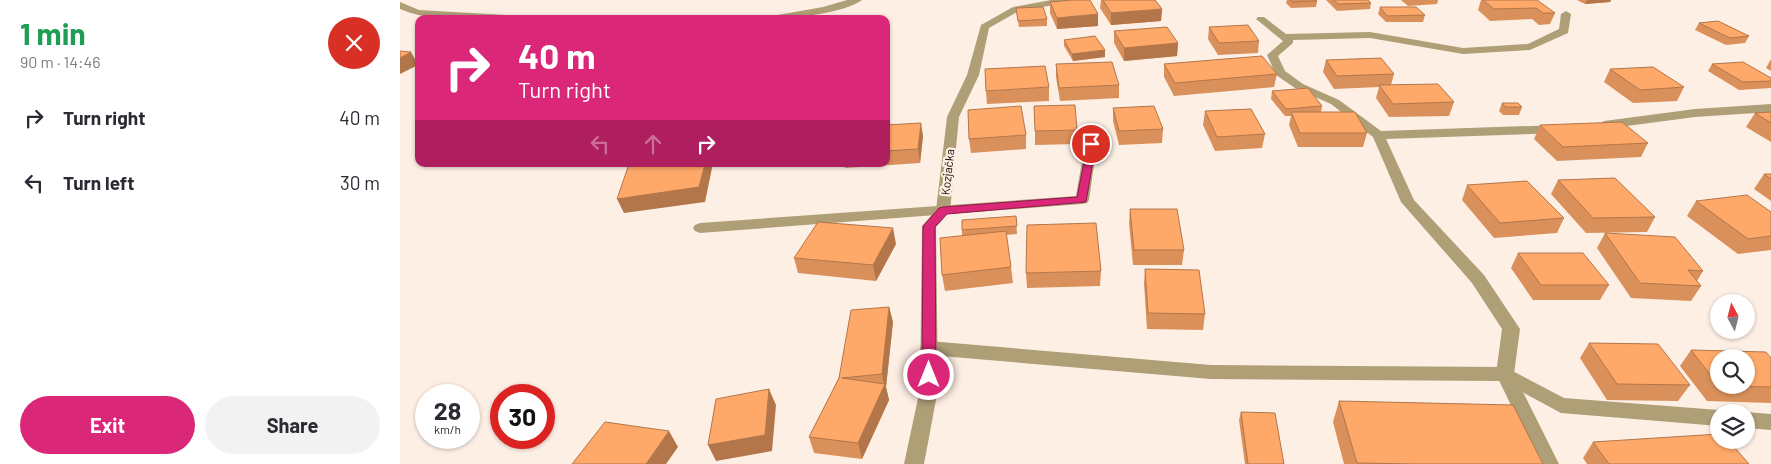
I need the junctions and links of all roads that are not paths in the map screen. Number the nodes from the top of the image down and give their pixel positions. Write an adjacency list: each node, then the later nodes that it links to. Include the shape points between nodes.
1 (856, 0): 6 (street)
2 (1066, 0): 14 (street, Kozjačka, via 1016,9 984,27 973,75 953,117)
3 (400, 5): 5 (street, via 417,13)
4 (1566, 14): 8 (street, via 1564,31 1530,47 1463,51 1370,35)
5 (452, 15)
6 (795, 15)
7 (1261, 19): 8 (street)
8 (1285, 37): 12 (street, via 1289,41 1272,55 1280,72 1299,86 1335,102)
9 (1771, 108): 10 (street, via 1695,113)
10 (1590, 127)
11 (1571, 128): 12 (street)
12 (1378, 136): 17 (street, via 1408,202 1478,279 1511,328)
13 (1091, 144): 14 (street, via 1082,200)
14 (943, 211): 15 (street); 16 (street, Kozjačka, via 929,226)
15 (700, 228)
16 (929, 348): 17 (street, via 1211,372); 21 (street, Kozjačka, via 929,389)
17 (1504, 374): 18 (street, via 1561,405); 22 (street)
18 (1710, 417)
19 (1755, 421): 20 (street)
20 (1771, 422)
21 (914, 464)
22 (1549, 464)

